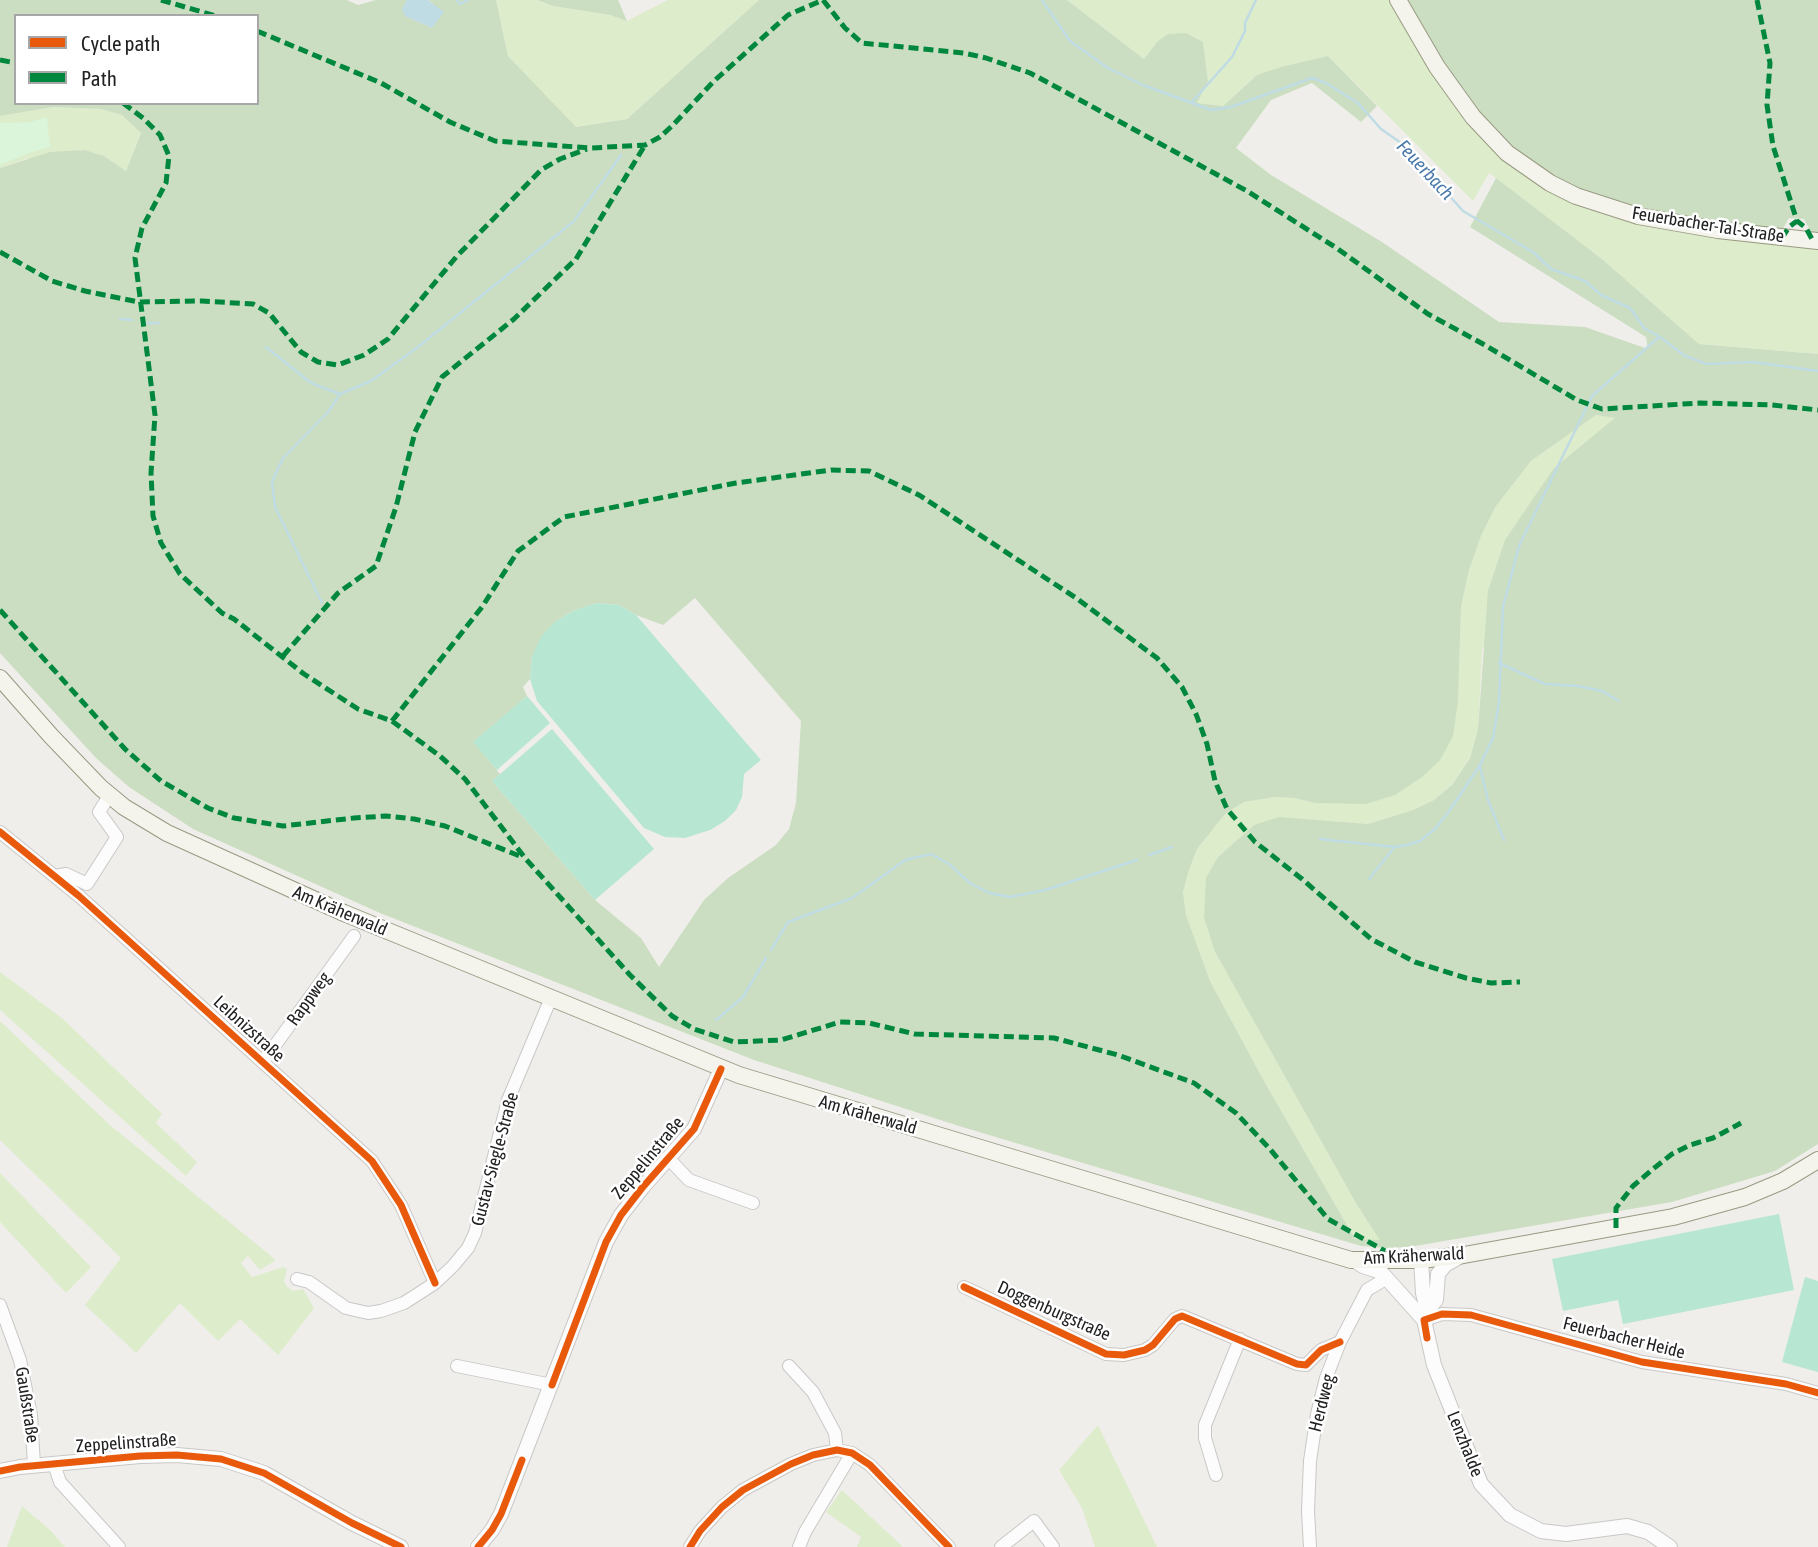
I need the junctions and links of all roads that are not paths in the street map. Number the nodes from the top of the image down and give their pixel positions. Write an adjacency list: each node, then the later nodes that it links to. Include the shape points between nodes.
1 (1398, 0): 2 (main road, Feuerbacher-Tal-Straße, via 1473,117 1507,153 1550,183 1638,215)
2 (1818, 241)
3 (0, 678): 4 (main road, Am Kräherwald)
4 (109, 796): 6 (street, via 99,812 117,837 86,884 66,874); 8 (main road, Am Kräherwald, via 142,820 247,870)
5 (0, 832): 6 (street, Leibnizstraße)
6 (55, 876): 9 (street, Leibnizstraße)
7 (354, 936): 9 (street, Rappweg)
8 (551, 998): 10 (main road, Am Kräherwald); 20 (street, Gustav-Siegle-Straße, via 508,1100 475,1233 460,1258)
9 (263, 1062): 20 (street, Leibnizstraße, via 372,1161 401,1205)
10 (721, 1069): 11 (street, Zeppelinstraße, via 694,1129); 15 (main road, Am Kräherwald)
11 (668, 1158): 13 (street, via 689,1180); 28 (street, Zeppelinstraße, via 621,1215 606,1242)
12 (1818, 1160): 14 (main road, Am Kräherwald, via 1783,1181 1710,1208)
13 (753, 1203)
14 (1464, 1255): 16 (main road, Am Kräherwald); 23 (street, via 1438,1274 1436,1300)
15 (1353, 1260): 17 (main road, Am Kräherwald); 18 (street, Lenzhalde)
16 (1421, 1260): 17 (main road, Am Kräherwald); 23 (street, Lenzhalde)
17 (1395, 1261): 18 (street, via 1388,1266)
18 (1387, 1278): 23 (street, Lenzhalde); 25 (street, Herdweg, via 1367,1290)
19 (297, 1279): 20 (street, Gustav-Siegle-Straße, via 309,1282 346,1308 368,1313 404,1303)
20 (435, 1283)
21 (964, 1287): 24 (street, Doggenburgstraße, via 1106,1354 1145,1350 1182,1316)
22 (0, 1305): 33 (street, Gaußstraße, via 20,1360 31,1415)
23 (1425, 1315): 29 (street, Feuerbacher Heide, via 1471,1315 1616,1356); 45 (street, Lenzhalde, via 1434,1365 1473,1469 1494,1500 1510,1515 1541,1531 1566,1534 1627,1526 1648,1532)
24 (1240, 1339): 25 (street, via 1306,1365 1321,1350); 35 (street, via 1205,1424)
25 (1340, 1342): 44 (street, Herdweg, via 1326,1378 1313,1436 1308,1482)
26 (457, 1366): 28 (street)
27 (789, 1366): 30 (street, via 813,1392 835,1433)
28 (552, 1385): 38 (street, Zeppelinstraße, via 501,1514)
29 (1818, 1393)
30 (837, 1450): 31 (street); 39 (street, via 791,1464 743,1490 699,1531)
31 (852, 1453): 40 (street); 41 (street, via 887,1482)
32 (54, 1464): 33 (street, Zeppelinstraße); 36 (street, Gaußstraße, via 60,1482); 37 (street, Zeppelinstraße, via 177,1455 221,1459 264,1473)
33 (34, 1465): 34 (street, Zeppelinstraße)
34 (0, 1471)
35 (1216, 1475)
36 (119, 1547)
37 (401, 1547)
38 (478, 1547)
39 (690, 1547)
40 (800, 1547)
41 (948, 1547)
42 (1001, 1547): 43 (street, via 1034,1521)
43 (1053, 1547)
44 (1310, 1547)
45 (1670, 1547)

